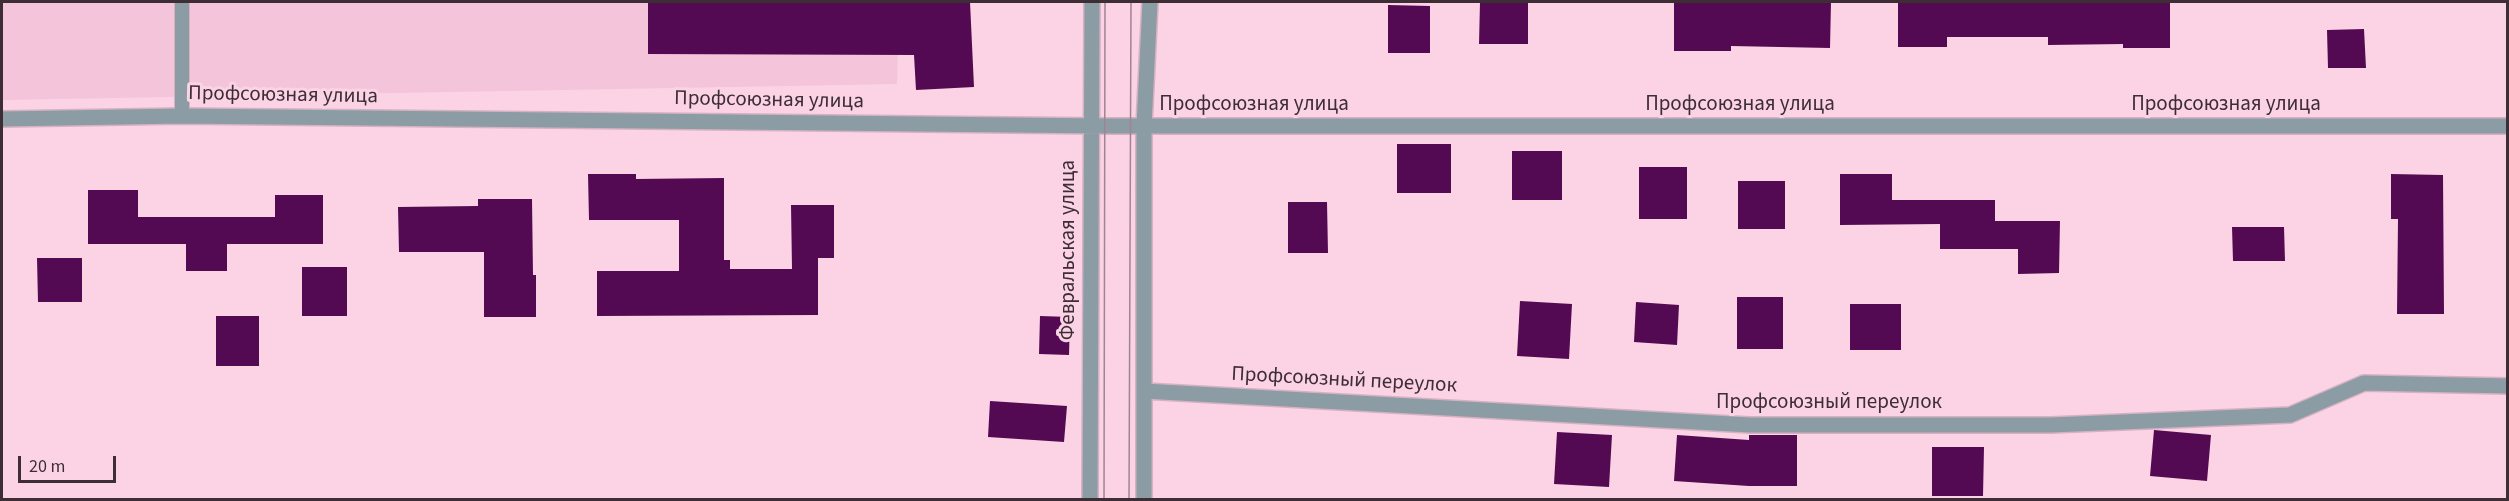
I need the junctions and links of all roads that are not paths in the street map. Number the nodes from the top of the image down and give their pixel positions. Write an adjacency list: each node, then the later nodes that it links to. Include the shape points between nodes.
1 (182, 2): 4 (lane)
2 (1092, 2): 6 (street, Февральская улица)
3 (1150, 2): 7 (street)
4 (182, 116): 5 (street, Профсоюзная улица); 6 (street, Профсоюзная улица)
5 (2, 119)
6 (1091, 125): 7 (street, Профсоюзная улица); 11 (street, Февральская улица)
7 (1144, 126): 8 (street, Профсоюзная улица); 10 (street)
8 (2508, 126)
9 (2508, 386): 10 (street, Профсоюзный переулок, via 2364,383 2290,415 2051,425 1750,425)
10 (1144, 391): 12 (street)
11 (1090, 500)
12 (1144, 500)

